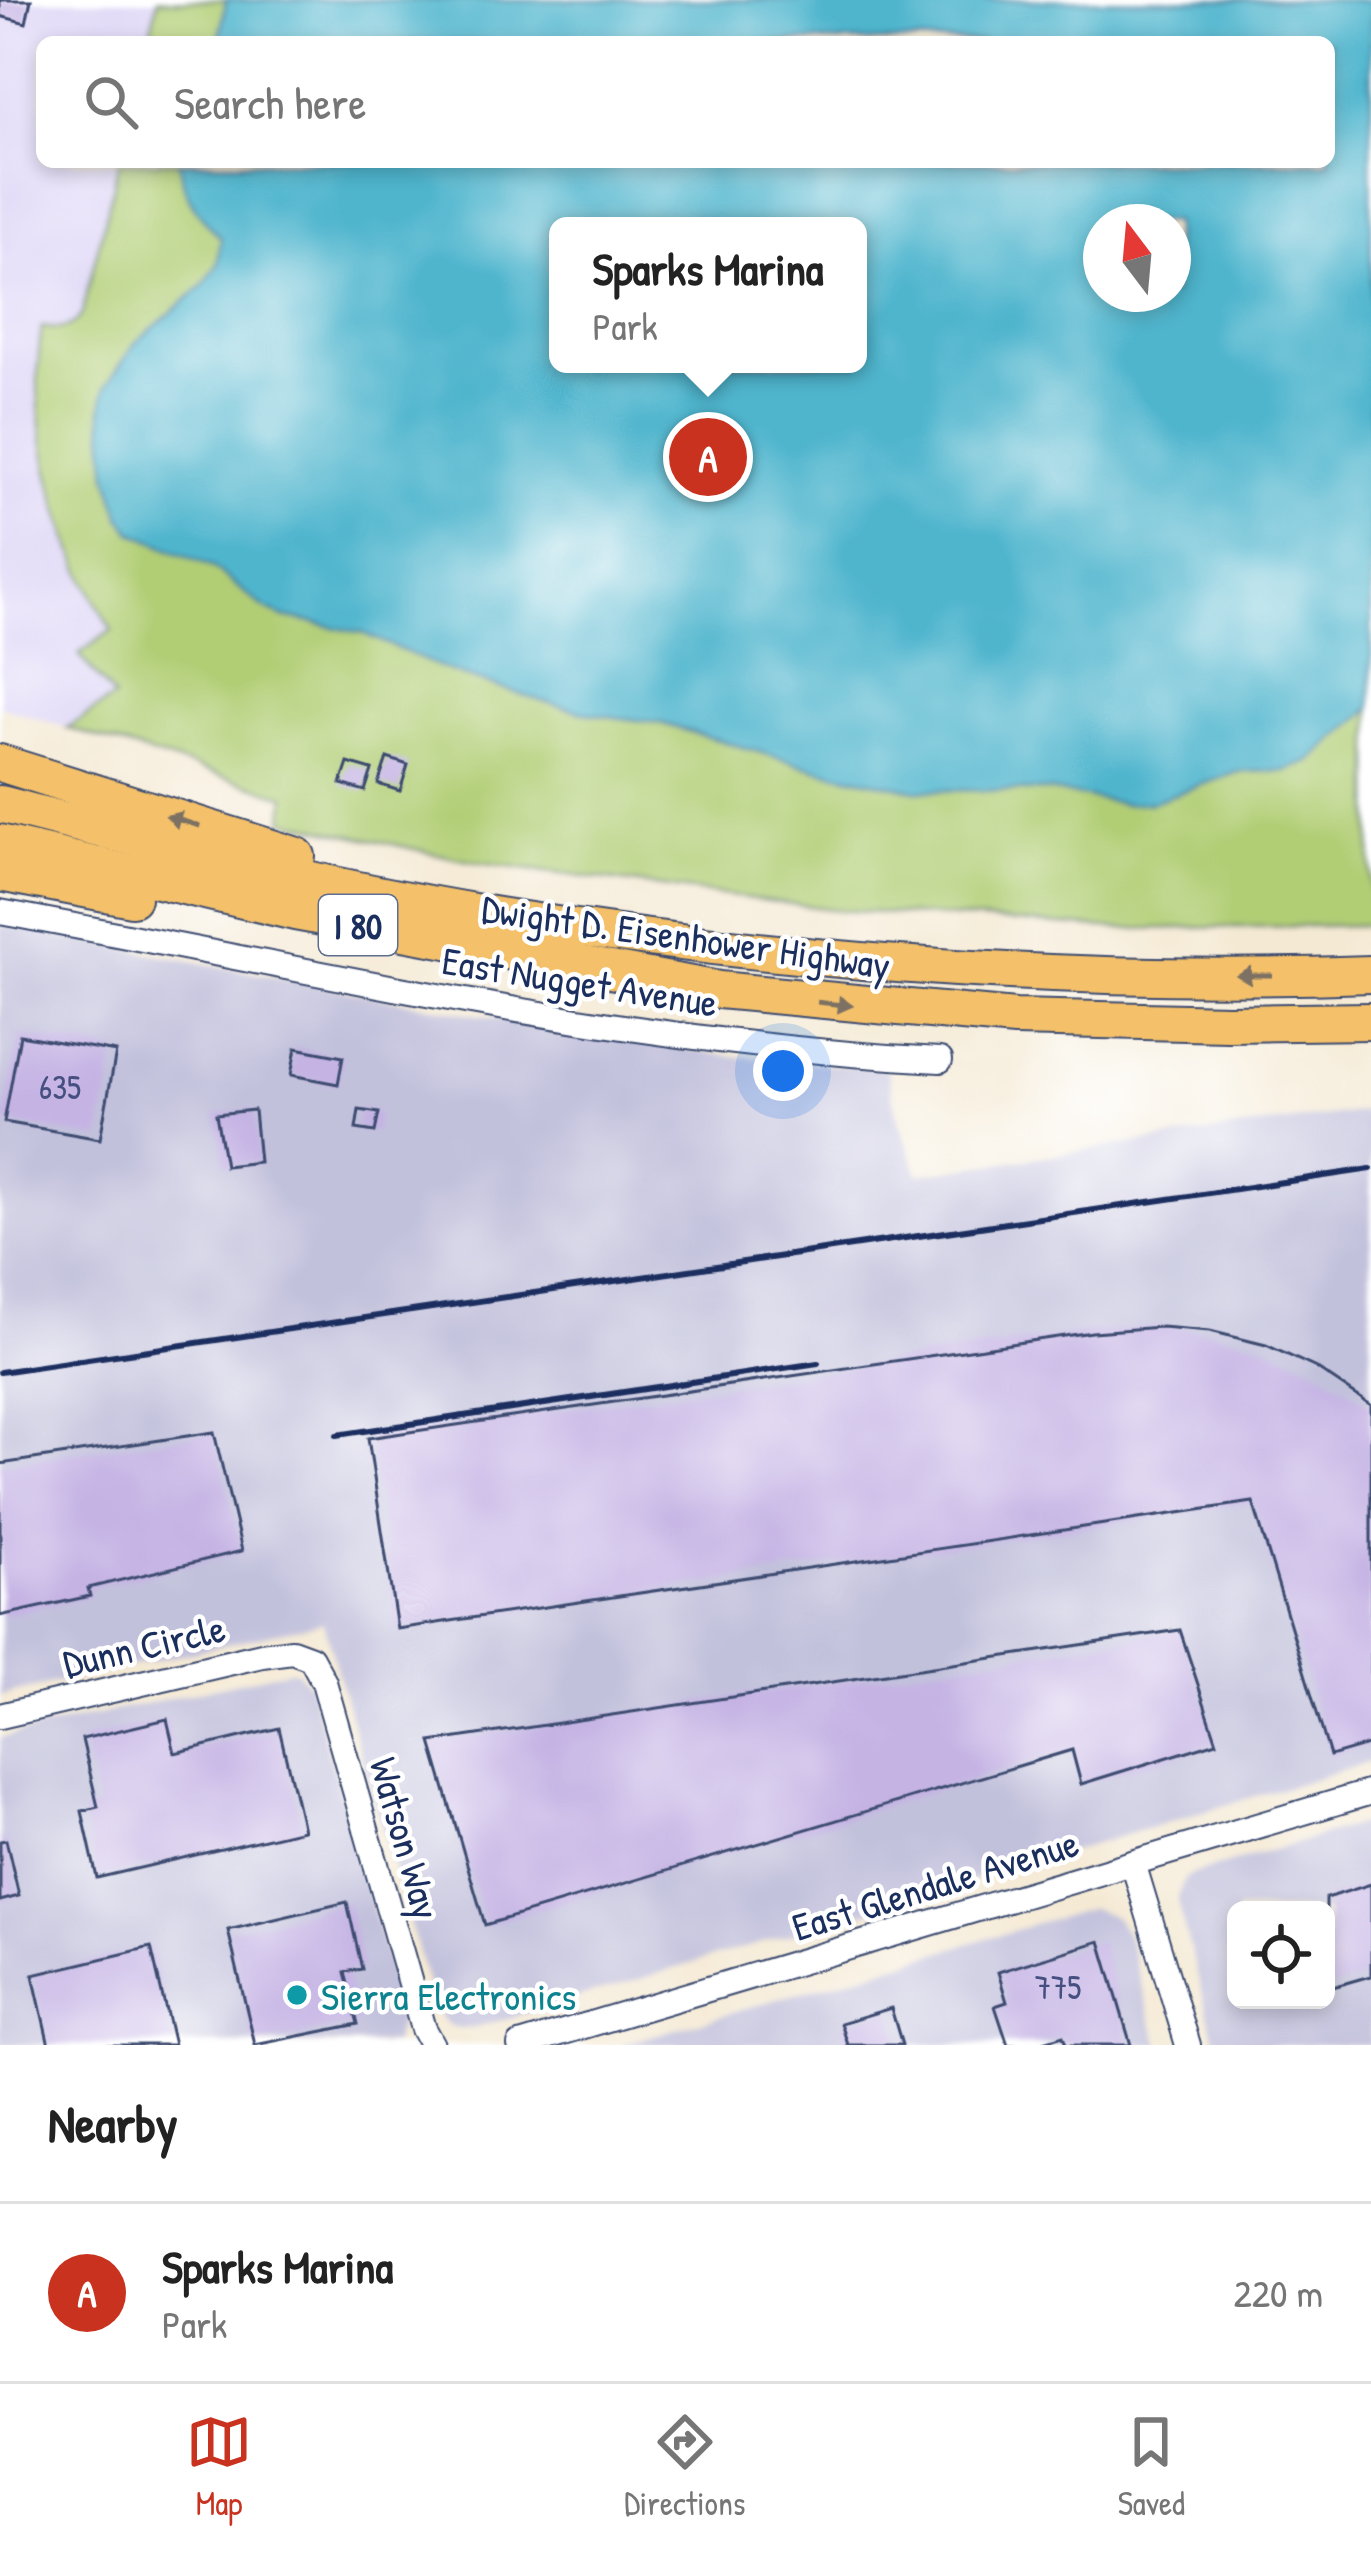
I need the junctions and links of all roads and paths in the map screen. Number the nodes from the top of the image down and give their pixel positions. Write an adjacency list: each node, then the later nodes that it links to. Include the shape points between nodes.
1 (0, 763): 6 (highway, one-way to 1, via 596,914 302,857)
2 (0, 804): 6 (highway, Dwight D. Eisenhower Highway / I 80, via 240,866)
3 (0, 843): 8 (highway, Dwight D. Eisenhower Highway / I 80, via 295,913)
4 (0, 873): 8 (highway, via 610,986)
5 (0, 912): 10 (street, East Nugget Avenue, via 527,1013 839,1055)
6 (662, 940): 7 (highway, Dwight D. Eisenhower Highway / I 80, one-way to 6, via 999,971)
7 (1371, 974)
8 (719, 990): 9 (highway, Dwight D. Eisenhower Highway / I 80, one-way to 9, via 1015,1018)
9 (1371, 1021)
10 (940, 1060)
11 (306, 1654): 12 (street, Dunn Circle, via 262,1654); 15 (street, Watson Way, via 324,1682)
12 (0, 1716)
13 (1371, 1792): 14 (street, East Glendale Avenue)
14 (1133, 1863): 16 (street, East Glendale Avenue); 17 (street)
15 (432, 2045)
16 (520, 2045)
17 (1188, 2045)

